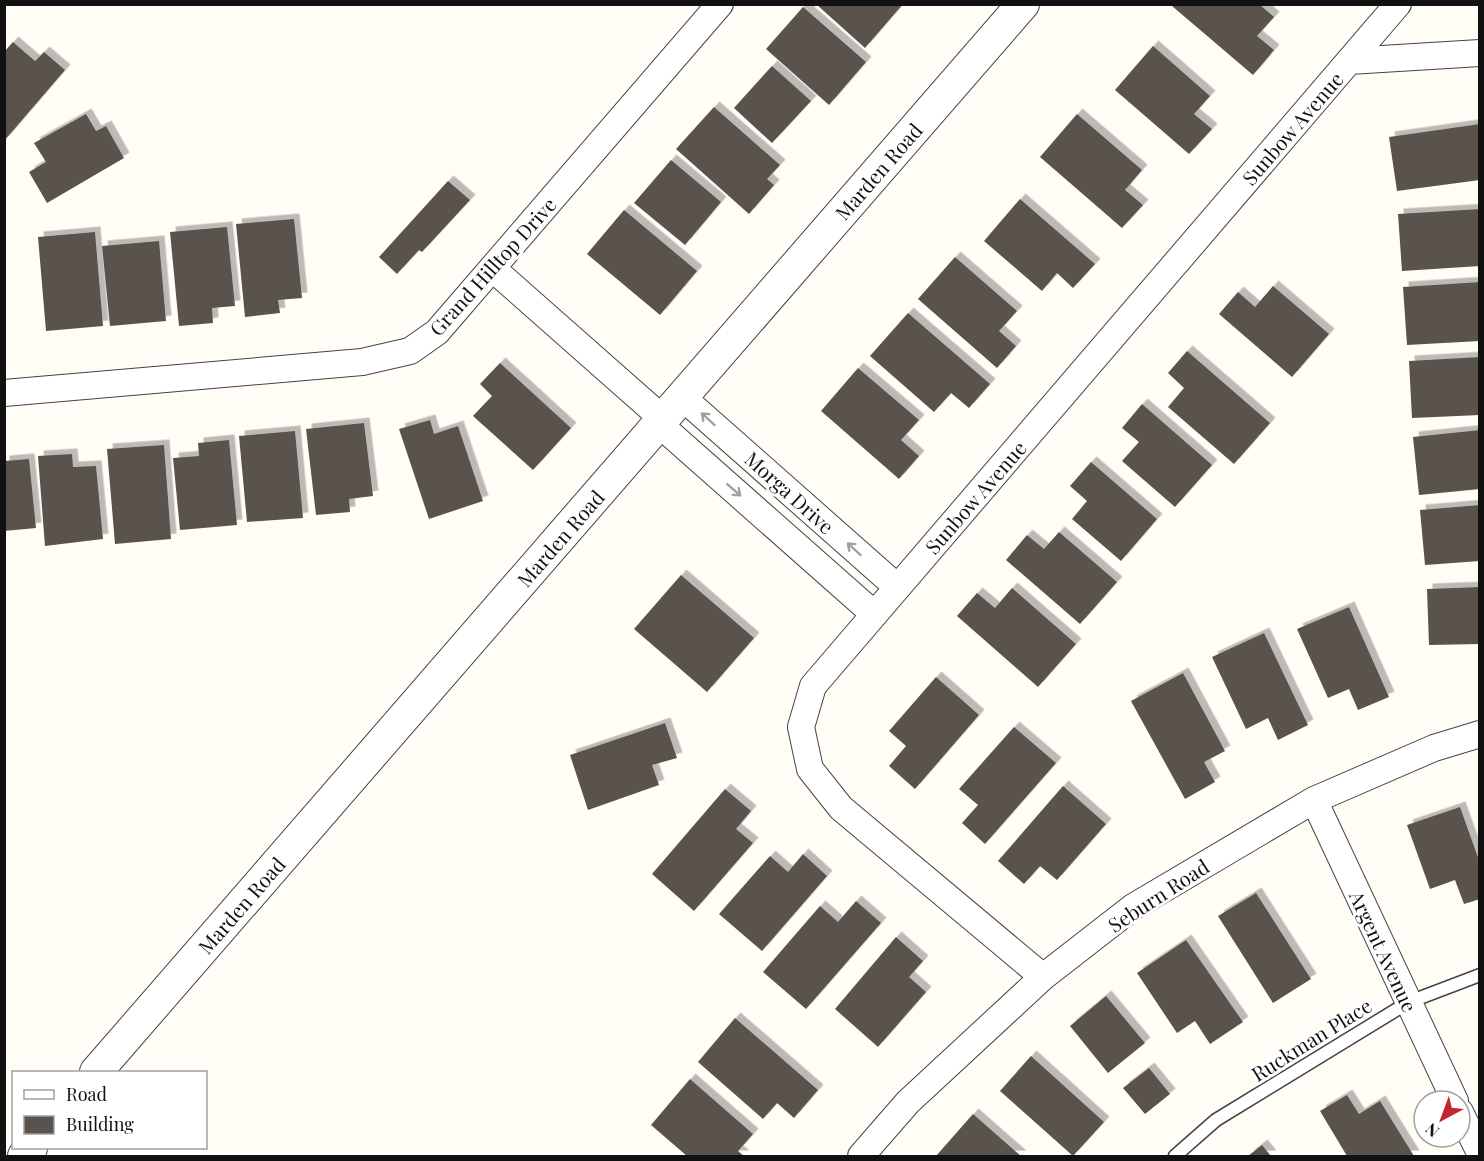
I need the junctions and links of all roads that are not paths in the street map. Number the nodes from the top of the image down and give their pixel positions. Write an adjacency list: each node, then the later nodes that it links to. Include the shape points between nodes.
1 (720, 4): 6 (street, Grand Hilltop Drive)
2 (1023, 4): 8 (street, Marden Road)
3 (1398, 4): 5 (street, Sunbow Avenue)
4 (1479, 53): 5 (street)
5 (1349, 61): 9 (street, Sunbow Avenue)
6 (492, 268): 7 (street, Grand Hilltop Drive, via 437,332 410,351 362,362); 8 (street)
7 (4, 393)
8 (668, 413): 9 (street, Morga Drive, one-way to 8); 10 (street, Morga Drive, one-way to 10); 16 (street, Marden Road)
9 (897, 587): 10 (street, Sunbow Avenue)
10 (874, 614): 14 (street, Sunbow Avenue, via 813,686 801,727 810,769 841,808)
11 (1479, 734): 12 (street, Seburn Road, via 1434,748)
12 (1314, 800): 14 (street, Seburn Road, via 1133,907); 15 (street, Argent Avenue)
13 (1479, 975): 15 (lane, Ruckman Place)
14 (1043, 977): 20 (street, Seburn Road, via 908,1102)
15 (1409, 1002): 17 (street, Argent Avenue); 21 (lane, Ruckman Place, via 1216,1120)
16 (97, 1071)
17 (1449, 1089)
18 (1472, 1138): 19 (street)
19 (1479, 1153)
20 (861, 1156)
21 (1175, 1156)

